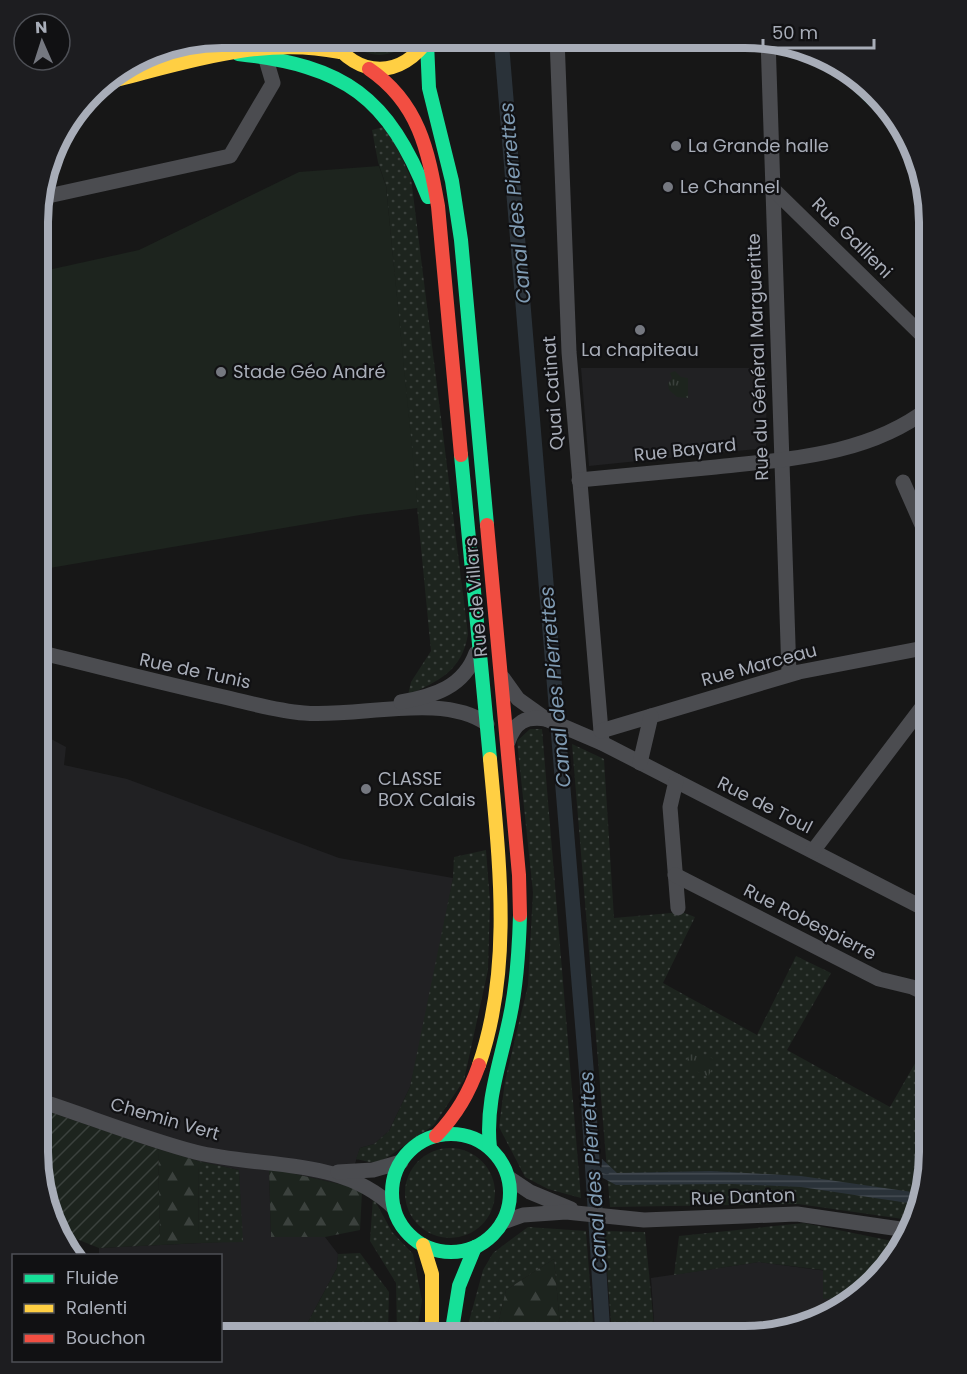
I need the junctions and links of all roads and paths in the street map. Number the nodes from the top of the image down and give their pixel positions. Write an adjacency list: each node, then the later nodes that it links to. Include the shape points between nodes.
1 (217, 48): 12 (main road)
2 (290, 48): 10 (main road)
3 (318, 48): 9 (main road)
4 (336, 48): 9 (main road)
5 (422, 48): 13 (main road, via 404,64 387,70)
6 (428, 48): 28 (main road, Rue de Villars, via 429,88 452,181 461,240)
7 (557, 48): 21 (street, Quai Catinat, via 569,352)
8 (768, 49): 15 (street, Rue du Général Margueritte)
9 (339, 52): 13 (main road, Rue de Villars)
10 (238, 54): 11 (main road); 14 (main road)
11 (265, 56): 16 (street, via 273,83 230,156); 17 (main road, via 332,75 359,90 385,115 415,160)
12 (154, 62)
13 (369, 69): 17 (main road, Rue de Villars, via 397,89 418,124 434,183)
14 (122, 79)
15 (772, 188): 18 (street, Rue Gallieni); 20 (street, Rue du Général Margueritte)
16 (50, 196)
17 (443, 247): 24 (main road, Rue de Villars)
18 (919, 332)
19 (919, 414): 20 (street, Rue Bayard, via 858,444)
20 (781, 460): 21 (street, Rue Bayard); 27 (street, Rue du Général Margueritte)
21 (579, 480): 34 (street, Quai Catinat)
22 (903, 482): 23 (street)
23 (919, 518)
24 (479, 645): 30 (street, Rue de Tunis, via 467,673 443,691); 33 (main road, Rue de Villars)
25 (919, 650): 27 (street, Rue Marceau)
26 (48, 655): 30 (street, Rue de Tunis, via 276,709)
27 (789, 674): 31 (street, Rue Marceau)
28 (501, 675): 32 (street, via 513,693); 35 (main road, Rue de Villars)
29 (919, 711): 38 (street)
30 (345, 713): 33 (street, Rue de Tunis, via 453,709)
31 (651, 716): 34 (street, Rue Marceau); 36 (street)
32 (546, 719): 34 (street, Rue de Toul, via 583,735); 35 (street, via 525,719 514,729)
33 (487, 724): 44 (main road, Rue de Villars, via 501,893 499,966 489,1026 475,1074 458,1112)
34 (602, 737): 36 (street, Rue de Toul)
35 (508, 745): 45 (main road, Rue de Villars, via 520,881 520,930 510,1018 487,1111)
36 (640, 763): 37 (street, Rue de Toul)
37 (676, 781): 38 (street, Rue de Toul); 39 (street, via 670,807)
38 (813, 851): 40 (street, Rue de Toul)
39 (675, 875): 41 (street); 42 (street, Rue Robespierre, via 879,979)
40 (919, 906)
41 (678, 908)
42 (919, 990)
43 (48, 1103): 47 (street, Chemin Vert, via 195,1152)
44 (436, 1136): 45 (main road, via 462,1135); 46 (main road, via 415,1147)
45 (490, 1148): 48 (main road)
46 (401, 1162): 47 (street, via 373,1170); 49 (main road, via 392,1186)
47 (320, 1171): 49 (street, via 371,1189)
48 (509, 1178): 50 (street, via 530,1192); 51 (main road, via 510,1200)
49 (394, 1208): 53 (main road, via 406,1231)
50 (579, 1212): 51 (street, via 529,1214); 52 (street, Rue Danton, via 644,1221 807,1215)
51 (503, 1222): 54 (main road, via 491,1237)
52 (901, 1229)
53 (423, 1245): 54 (main road, via 451,1252); 55 (main road, via 432,1274)
54 (475, 1247): 56 (main road, via 462,1276)
55 (432, 1326)
56 (453, 1326)

